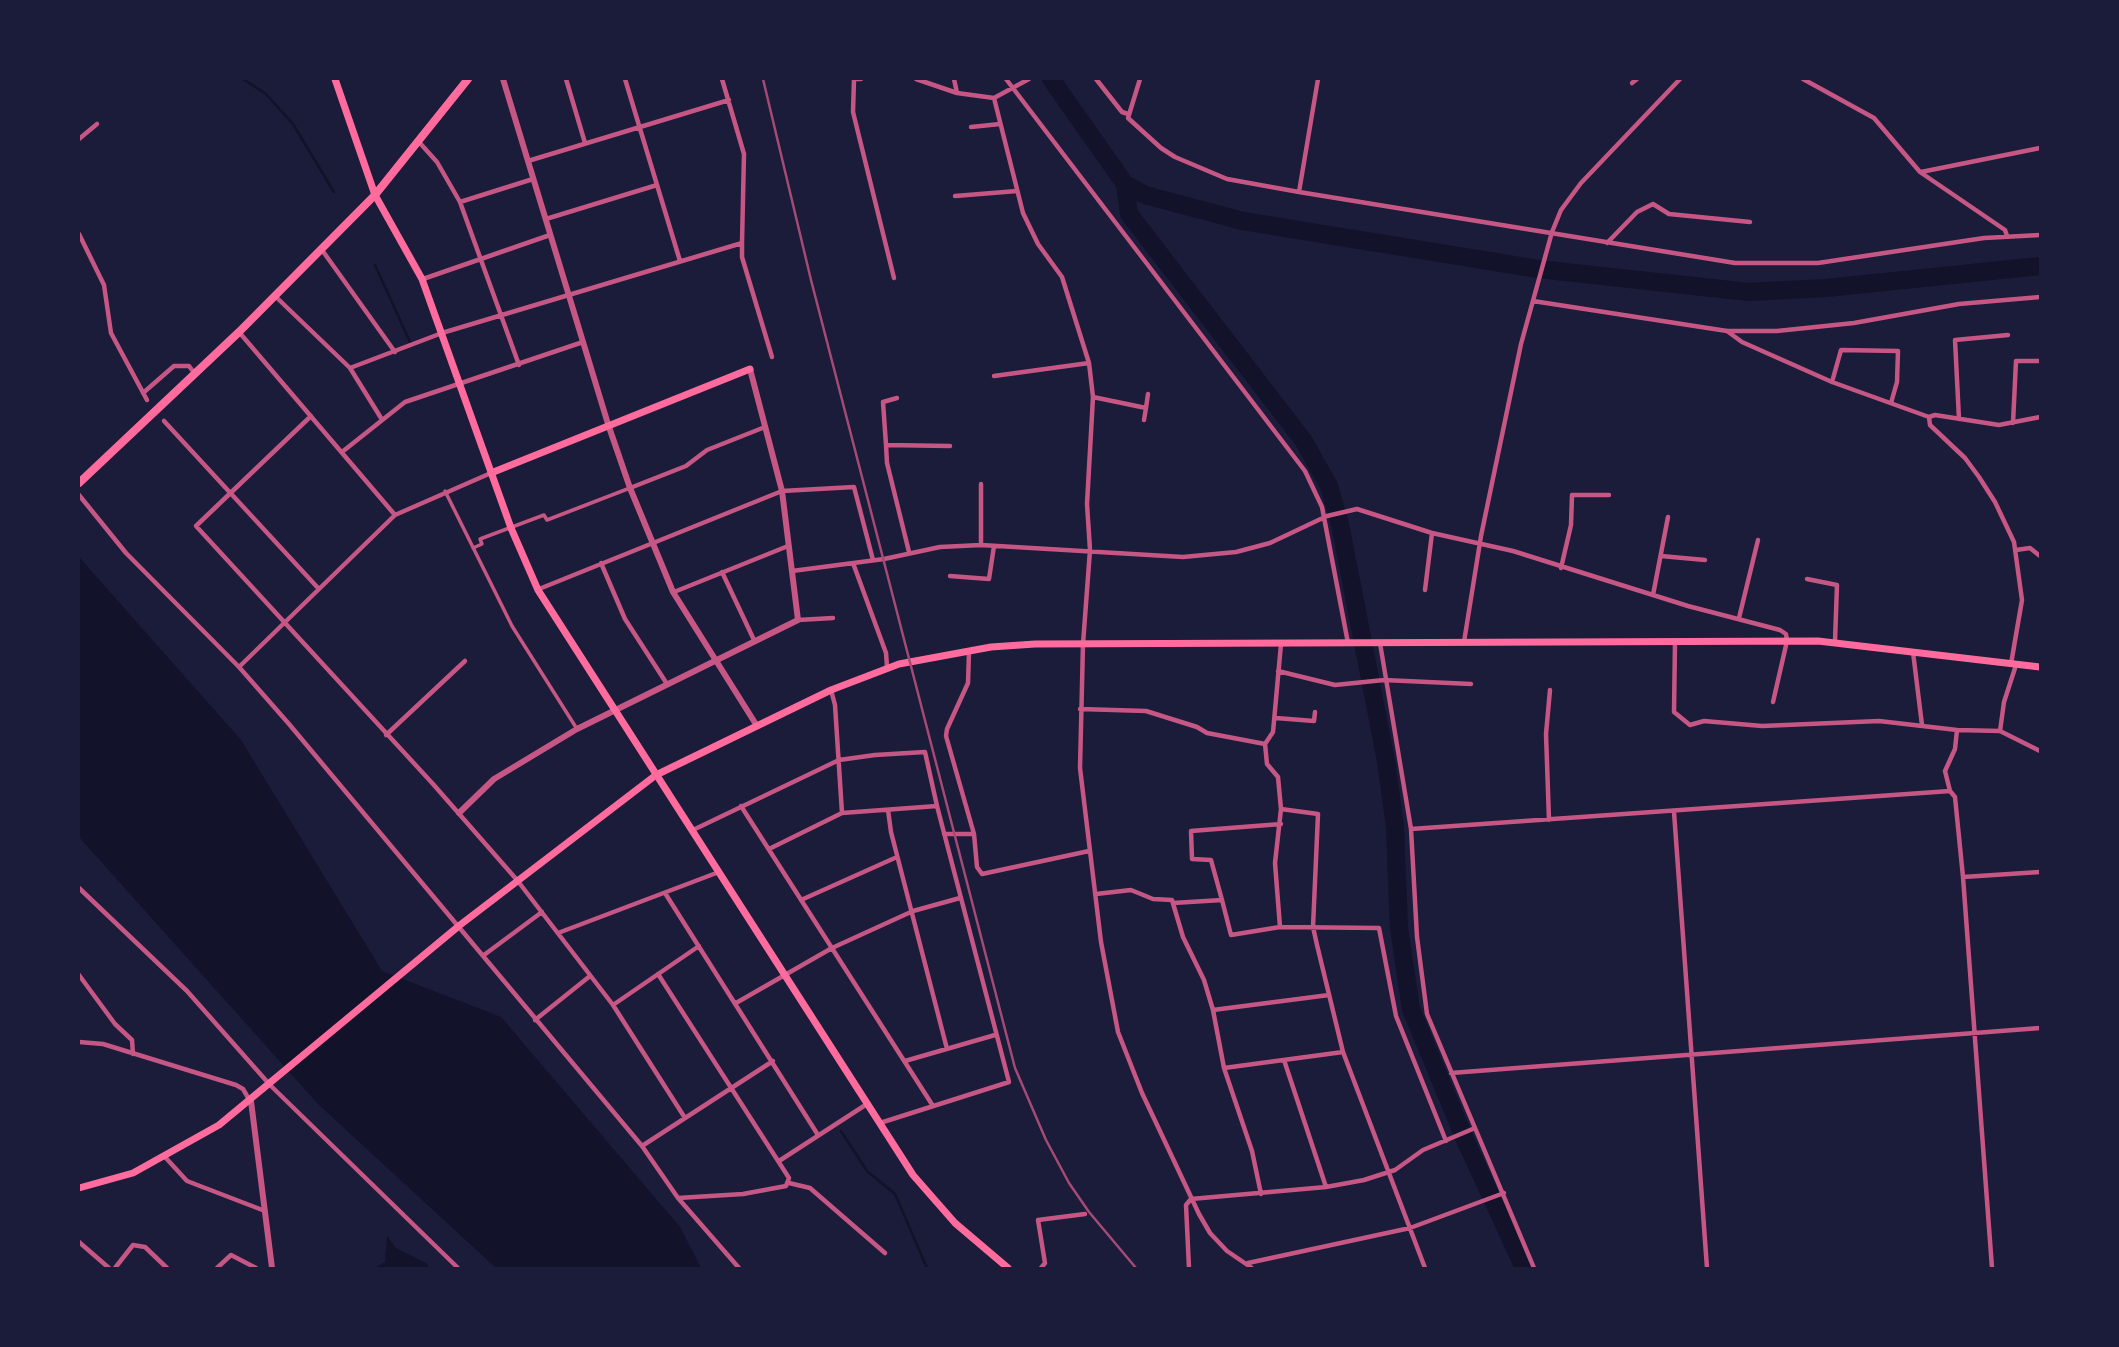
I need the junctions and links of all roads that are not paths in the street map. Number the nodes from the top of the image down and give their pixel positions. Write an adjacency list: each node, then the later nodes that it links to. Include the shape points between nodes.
1 (335, 79): 37 (main road)
2 (468, 79): 28 (highway)
3 (503, 79): 31 (street)
4 (566, 79): 29 (street)
5 (625, 79): 25 (street)
6 (722, 79): 21 (street)
7 (853, 79): 8 (street); 52 (street, via 853,113)
8 (861, 79)
9 (916, 79): 19 (street)
10 (954, 79): 19 (street)
11 (1006, 79): 18 (street)
12 (1029, 79): 18 (street)
13 (1096, 79): 22 (street, via 1122,113)
14 (1140, 79): 22 (street)
15 (1318, 79): 36 (street)
16 (1679, 79): 42 (street, via 1581,183 1561,210)
17 (1803, 79): 32 (street, via 1874,118)
18 (1013, 88): 20 (street); 105 (street, via 1295,456 1314,485)
19 (957, 93): 20 (street)
20 (994, 98): 24 (street)
21 (729, 100): 25 (street); 47 (street, via 744,154)
22 (1128, 114): 36 (street, via 1147,137 1199,169)
23 (97, 124): 27 (street)
24 (1000, 124): 26 (street); 35 (street)
25 (639, 126): 29 (street); 34 (street)
26 (971, 127)
27 (79, 139)
28 (419, 142): 37 (highway); 39 (street, via 437,162)
29 (585, 143): 31 (street)
30 (2040, 148): 32 (street)
31 (528, 161): 33 (street)
32 (1920, 172): 46 (street, via 2005,230)
33 (533, 179): 39 (street); 40 (street)
34 (657, 185): 40 (street); 51 (street)
35 (1017, 191): 38 (street); 67 (street, via 1030,230 1062,277)
36 (1299, 192): 42 (street)
37 (375, 195): 49 (highway); 53 (main road)
38 (956, 196)
39 (460, 202): 50 (street)
40 (546, 219): 44 (street)
41 (1750, 222): 48 (street, via 1669,214 1653,204 1637,212)
42 (1552, 233): 48 (street); 57 (street)
43 (79, 234): 75 (street, via 104,285 111,333)
44 (551, 235): 50 (street); 54 (street)
45 (2040, 235): 46 (street)
46 (2007, 236): 48 (street, via 1818,263 1772,265)
47 (742, 243): 51 (street); 65 (street, via 742,257)
48 (1606, 244)
49 (321, 250): 55 (highway); 64 (street)
50 (481, 258): 53 (street); 58 (street)
51 (680, 261): 54 (street)
52 (894, 278)
53 (422, 279): 61 (main road)
54 (569, 295): 58 (street); 63 (street)
55 (275, 296): 60 (highway); 69 (street)
56 (2040, 297): 59 (street, via 1959,304 1812,328)
57 (1533, 300): 59 (street); 111 (street)
58 (501, 315): 61 (street); 68 (street)
59 (1727, 331): 73 (street)
60 (239, 332): 71 (highway); 82 (street)
61 (442, 333): 64 (street); 74 (main road)
62 (2008, 335): 86 (street, via 1955,340)
63 (584, 342): 68 (street); 90 (street)
64 (395, 352): 69 (street)
65 (772, 357)
66 (2040, 361): 89 (street, via 2016,361)
67 (1089, 363): 72 (street); 77 (street)
68 (520, 365): 74 (street)
69 (351, 368): 85 (street)
70 (750, 369): 90 (main road); 91 (street)
71 (195, 374): 75 (street, via 188,366 174,366); 96 (highway)
72 (994, 376)
73 (1832, 382): 80 (street); 80 (street, via 1841,350 1898,351)
74 (459, 384): 85 (street, via 405,402); 95 (main road)
75 (143, 393): 79 (street)
76 (1148, 394): 81 (street)
77 (1093, 397): 81 (street); 116 (street, via 1087,504)
78 (897, 398): 92 (street, via 883,402)
79 (147, 400)
80 (1891, 403): 83 (street)
81 (1146, 408): 87 (street)
82 (311, 416): 94 (street); 101 (street)
83 (1929, 417): 86 (street); 117 (street, via 1930,425 1965,458 1990,493)
84 (2040, 417): 89 (street)
85 (381, 418): 94 (street)
86 (1959, 419): 89 (street)
87 (1144, 420)
88 (164, 421): 101 (street)
89 (2013, 423)
90 (608, 424): 95 (main road); 98 (street)
91 (766, 426): 98 (street); 100 (street)
92 (886, 445): 93 (street); 118 (street)
93 (950, 446)
94 (342, 452): 104 (street)
95 (491, 472): 99 (street); 107 (main road)
96 (79, 483)
97 (981, 484): 112 (street)
98 (630, 488): 107 (street, via 547,520 544,515); 110 (street)
99 (445, 491): 104 (street); 115 (street)
100 (782, 491): 110 (street); 113 (street); 121 (street, via 854,487)
101 (230, 492): 130 (street); 138 (street, via 196,526)
102 (79, 495): 153 (street, via 126,553)
103 (1609, 495): 125 (street, via 1572,495)
104 (395, 515): 130 (street)
105 (1325, 517): 108 (street, via 1350,510); 116 (street, via 1270,543 1236,552 1183,557); 143 (street)
106 (1668, 517): 119 (street)
107 (511, 528): 115 (street, via 480,539 482,544); 131 (main road)
108 (1432, 533): 111 (street); 132 (street)
109 (1758, 540): 136 (street)
110 (652, 543): 124 (street); 133 (street)
111 (1480, 543): 125 (street); 145 (street)
112 (981, 545): 114 (street); 118 (street)
113 (788, 546): 126 (street); 127 (street)
114 (994, 546): 116 (street); 128 (street, via 989,579)
115 (473, 548): 169 (street, via 512,626)
116 (1090, 550): 147 (street)
117 (2015, 550): 120 (street, via 2030,548); 152 (street, via 2022,600)
118 (909, 552): 121 (street)
119 (1661, 555): 122 (street); 134 (street)
120 (2040, 556)
121 (873, 560): 123 (street)
122 (1705, 561)
123 (853, 562): 126 (street); 154 (street, via 884,644)
124 (601, 563): 131 (street); 158 (street, via 625,619)
125 (1561, 568): 134 (street)
126 (792, 571): 137 (street)
127 (722, 572): 133 (street); 139 (street)
128 (950, 576)
129 (1807, 579): 141 (street, via 1836,585)
130 (318, 588): 138 (street)
131 (538, 590): 163 (main road)
132 (1424, 590)
133 (673, 593): 150 (street)
134 (1653, 595): 136 (street)
135 (834, 618): 137 (street)
136 (1739, 618): 140 (street, via 1780,630)
137 (798, 620): 139 (street)
138 (284, 621): 153 (street); 172 (street)
139 (754, 640): 150 (street)
140 (1787, 641): 141 (main road); 142 (main road); 162 (street)
141 (1835, 641): 149 (main road)
142 (1675, 642): 145 (main road); 167 (street, via 1674,712 1685,724 1879,721)
143 (1352, 643): 144 (main road); 146 (main road)
144 (1378, 643): 145 (main road); 157 (street)
145 (1464, 643)
146 (1281, 644): 147 (main road); 156 (street)
147 (1083, 645): 148 (main road, via 1035,644); 164 (street)
148 (969, 651): 154 (main road); 190 (street, via 968,683 946,737)
149 (1913, 652): 152 (main road); 167 (street)
150 (716, 659): 158 (street); 168 (street)
151 (465, 661): 172 (street)
152 (2013, 665): 155 (main road); 171 (street)
153 (239, 667): 209 (street)
154 (887, 667): 160 (main road)
155 (2040, 667)
156 (1278, 671): 157 (street, via 1335,685); 166 (street)
157 (1385, 680): 159 (street); 187 (street)
158 (667, 684): 163 (street)
159 (1471, 684)
160 (831, 690): 168 (main road); 175 (street)
161 (1550, 690): 185 (street, via 1546,734)
162 (1773, 702)
163 (614, 709): 169 (street); 176 (main road)
164 (1080, 709): 173 (street, via 1146,711 1207,733); 192 (street, via 1080,768)
165 (1315, 712): 166 (street, via 1314,721)
166 (1276, 718): 173 (street)
167 (1922, 725): 170 (street)
168 (757, 726): 176 (main road)
169 (577, 729): 183 (street, via 494,779)
170 (1957, 730): 171 (street); 177 (street, via 1945,771)
171 (2000, 731): 174 (street)
172 (386, 735): 183 (street)
173 (1265, 744): 180 (street, via 1266,764 1278,777)
174 (2040, 751)
175 (839, 760): 178 (street); 179 (street, via 925,752); 184 (street)
176 (656, 775): 188 (main road); 197 (main road)
177 (1950, 791): 182 (street); 196 (street, via 1955,797)
178 (741, 806): 188 (street); 191 (street)
179 (937, 806): 181 (street); 189 (street)
180 (1281, 809): 186 (street); 208 (street, via 1318,814)
181 (888, 810): 184 (street); 193 (street)
182 (1674, 812): 185 (street); 230 (street)
183 (459, 813): 197 (street)
184 (842, 813): 191 (street)
185 (1549, 820): 187 (street)
186 (1281, 824): 203 (street, via 1191,831 1192,859 1211,860); 207 (street, via 1275,863)
187 (1411, 829): 235 (street, via 1425,1004)
188 (692, 831): 194 (main road)
189 (944, 834): 190 (street); 201 (street)
190 (974, 834): 192 (street, via 975,861 982,874)
191 (769, 849): 202 (street)
192 (1089, 851): 200 (street)
193 (897, 857): 202 (street); 205 (street)
194 (719, 872): 199 (street); 216 (main road)
195 (2040, 872): 196 (street)
196 (1963, 877): 224 (street)
197 (517, 880): 206 (street); 209 (main road)
198 (79, 888): 236 (street, via 187,991)
199 (665, 893): 210 (street); 211 (street)
200 (1096, 894): 204 (street, via 1136,891 1153,899 1169,898); 256 (street, via 1118,1032)
201 (960, 898): 205 (street); 225 (street)
202 (801, 900): 212 (street)
203 (1222, 900): 204 (street); 207 (street, via 1231,935)
204 (1173, 903): 221 (street)
205 (913, 911): 212 (street); 227 (street)
206 (542, 912): 210 (street); 213 (street)
207 (1280, 927): 208 (street)
208 (1313, 927): 218 (street); 245 (street, via 1376,927 1381,931 1396,1016)
209 (457, 928): 213 (street); 236 (main road)
210 (558, 933): 217 (street)
211 (699, 946): 214 (street); 219 (street)
212 (832, 948): 216 (street); 233 (street)
213 (484, 955): 222 (street)
214 (658, 974): 220 (street); 237 (street)
215 (79, 975): 229 (street, via 132,1040)
216 (785, 975): 219 (street); 239 (main road)
217 (590, 976): 220 (street); 222 (street)
218 (1329, 995): 221 (street); 228 (street)
219 (736, 1003): 232 (street)
220 (613, 1005): 241 (street)
221 (1213, 1010): 234 (street)
222 (536, 1020): 246 (street)
223 (2040, 1028): 224 (street)
224 (1974, 1033): 230 (street); 278 (street)
225 (995, 1035): 227 (street); 240 (street, via 1009,1082)
226 (79, 1042): 229 (street)
227 (947, 1049): 233 (street)
228 (1343, 1052): 231 (street); 249 (street)
229 (133, 1054): 238 (street, via 236,1085)
230 (1691, 1055): 235 (street); 277 (street)
231 (1284, 1060): 234 (street); 251 (street)
232 (773, 1061): 237 (street); 244 (street)
233 (905, 1061): 240 (street)
234 (1224, 1068): 253 (street)
235 (1451, 1073): 243 (street)
236 (270, 1085): 238 (main road); 269 (street)
237 (731, 1088): 241 (street); 248 (street)
238 (251, 1101): 247 (main road); 257 (street)
239 (867, 1104): 242 (main road); 244 (street)
240 (933, 1106): 242 (street)
241 (685, 1118): 246 (street)
242 (880, 1123): 271 (main road, via 913,1175 976,1243)
243 (1472, 1129): 245 (street); 254 (street)
244 (818, 1135): 248 (street)
245 (1446, 1141): 249 (street)
246 (642, 1146): 255 (street)
247 (165, 1157): 252 (main road, via 125,1176); 257 (street, via 187,1181)
248 (779, 1161): 250 (street)
249 (1389, 1172): 251 (street); 259 (street)
250 (789, 1183): 255 (street, via 743,1194); 261 (street, via 810,1188)
251 (1326, 1187): 253 (street)
252 (79, 1188)
253 (1261, 1194): 256 (street)
254 (1501, 1194): 259 (street); 276 (street)
255 (678, 1198): 270 (street)
256 (1191, 1199): 262 (street, via 1210,1233); 273 (street, via 1186,1206)
257 (266, 1211): 268 (street)
258 (1085, 1214): 272 (street, via 1038,1220 1045,1263)
259 (1410, 1227): 262 (street); 275 (street)
260 (79, 1242): 263 (street)
261 (885, 1252)
262 (1247, 1263): 274 (street)
263 (109, 1268)
264 (116, 1268): 265 (street, via 133,1245 145,1247)
265 (167, 1268)
266 (217, 1268): 267 (street, via 231,1255)
267 (256, 1268)
268 (272, 1268)
269 (458, 1268)
270 (739, 1268)
271 (1008, 1268)
272 (1041, 1268)
273 (1189, 1268)
274 (1252, 1268)
275 (1425, 1268)
276 (1534, 1268)
277 (1707, 1268)
278 (1992, 1268)

